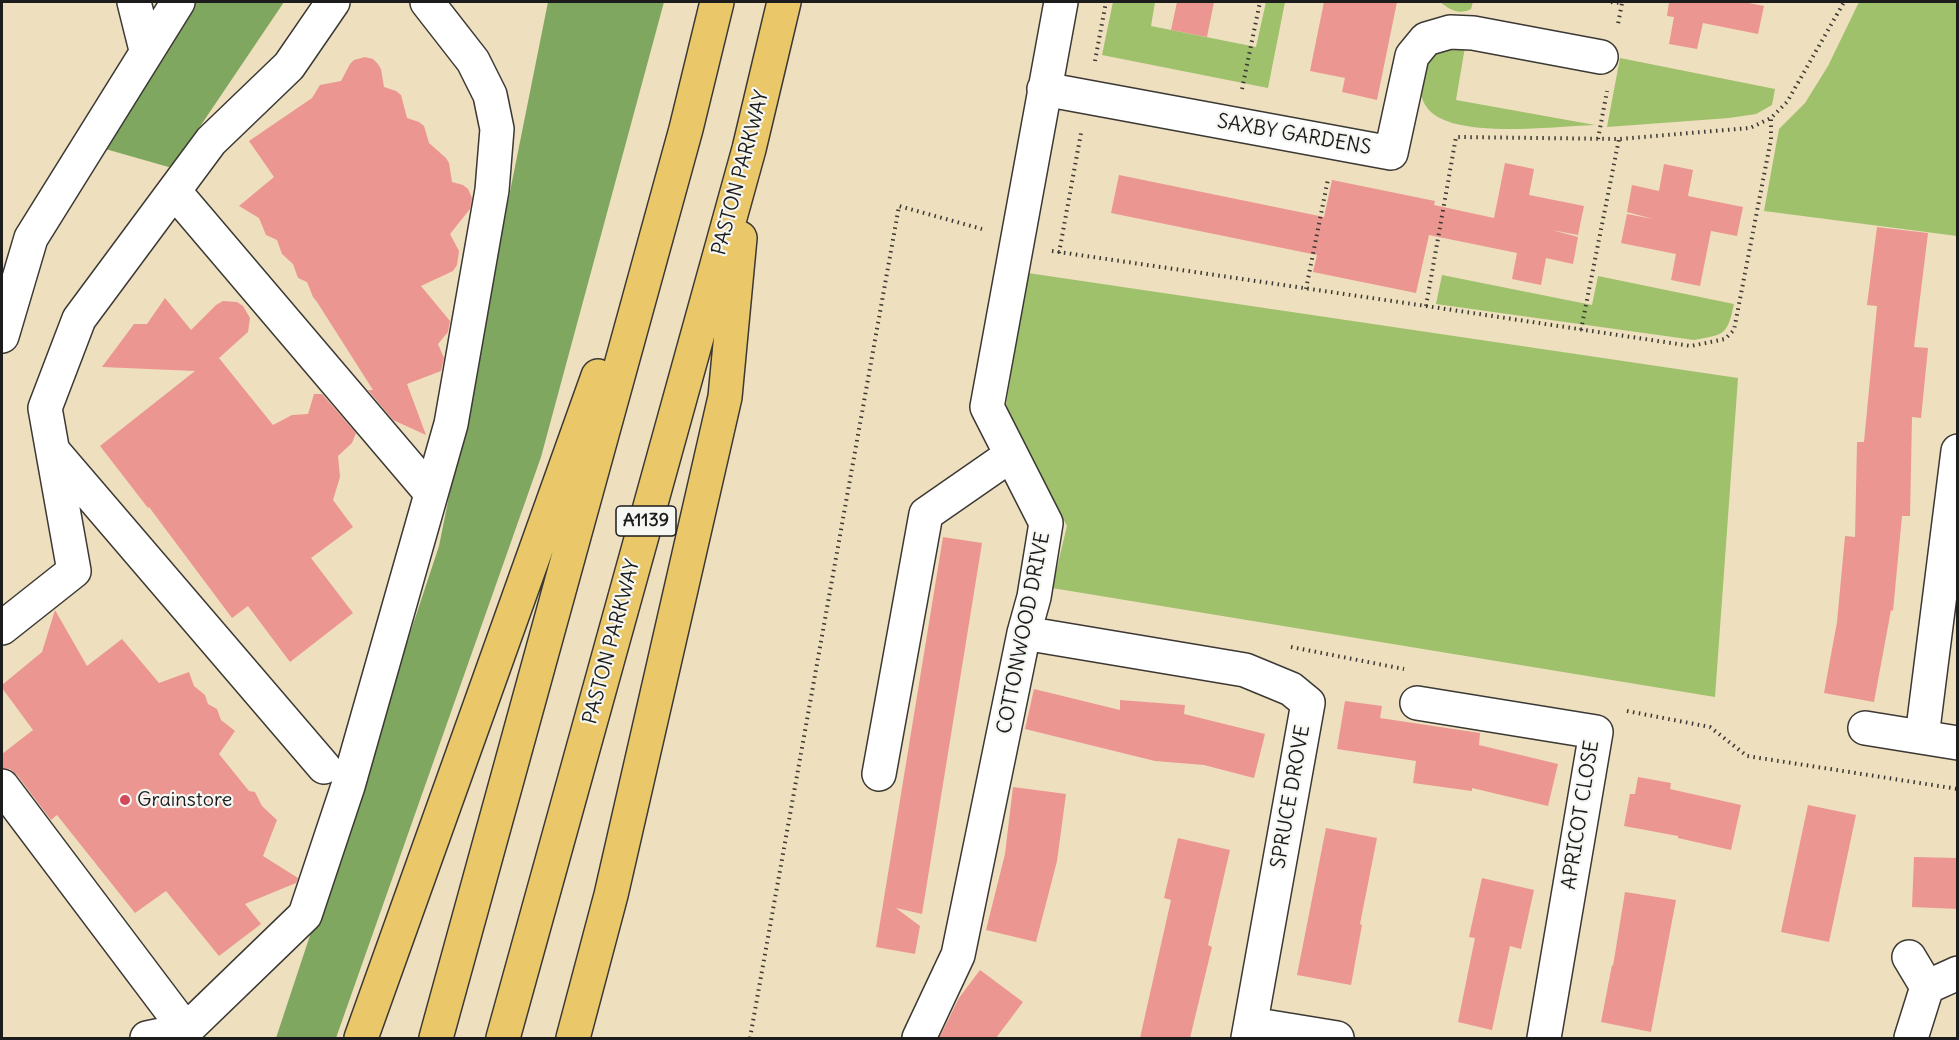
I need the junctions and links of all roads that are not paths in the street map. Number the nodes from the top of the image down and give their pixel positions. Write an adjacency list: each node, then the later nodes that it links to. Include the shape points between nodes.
1 (134, 2): 8 (street)
2 (178, 2): 8 (street)
3 (333, 2): 13 (street, via 289,66 211,141)
4 (427, 2): 18 (street, via 473,61 490,94 497,129 492,190 450,424)
5 (717, 2): 11 (highway)
6 (784, 2): 12 (highway, PASTON PARKWAY / A1139)
7 (1061, 2): 10 (street, COTTONWOOD DRIVE)
8 (146, 50): 14 (street, via 31,237)
9 (1601, 57): 10 (street, SAXBY GARDENS, via 1473,33 1450,32 1426,39 1412,57 1391,153)
10 (1044, 89): 16 (street, COTTONWOOD DRIVE, via 987,407)
11 (686, 129): 34 (highway); 35 (highway)
12 (749, 149): 36 (highway, PASTON PARKWAY / A1139); 37 (highway, A1139, via 725,397 611,895)
13 (174, 191): 15 (street, via 80,318 45,408); 18 (street)
14 (2, 336)
15 (52, 450): 19 (street, via 74,571); 25 (street)
16 (1011, 455): 20 (street, COTTONWOOD DRIVE, via 1046,523); 26 (street, via 926,514)
17 (1956, 460): 23 (street)
18 (431, 493): 31 (street, via 348,786 305,915)
19 (2, 628)
20 (1024, 633): 32 (street, SPRUCE DROVE, via 1245,670 1291,689 1308,703); 38 (street, COTTONWOOD DRIVE, via 958,955)
21 (1418, 702): 40 (street, APRICOT CLOSE, via 1596,732)
22 (1865, 728): 23 (street)
23 (1922, 737): 24 (street)
24 (1958, 743)
25 (324, 767)
26 (879, 774)
27 (2, 786): 31 (street)
28 (1910, 957): 30 (street)
29 (1958, 973): 30 (street)
30 (1927, 987): 41 (street)
31 (186, 1030): 33 (street)
32 (1249, 1031): 39 (street)
33 (147, 1038)
34 (361, 1038)
35 (436, 1038)
36 (503, 1038)
37 (573, 1038)
38 (919, 1038)
39 (1337, 1038)
40 (1544, 1038)
41 (1911, 1038)

